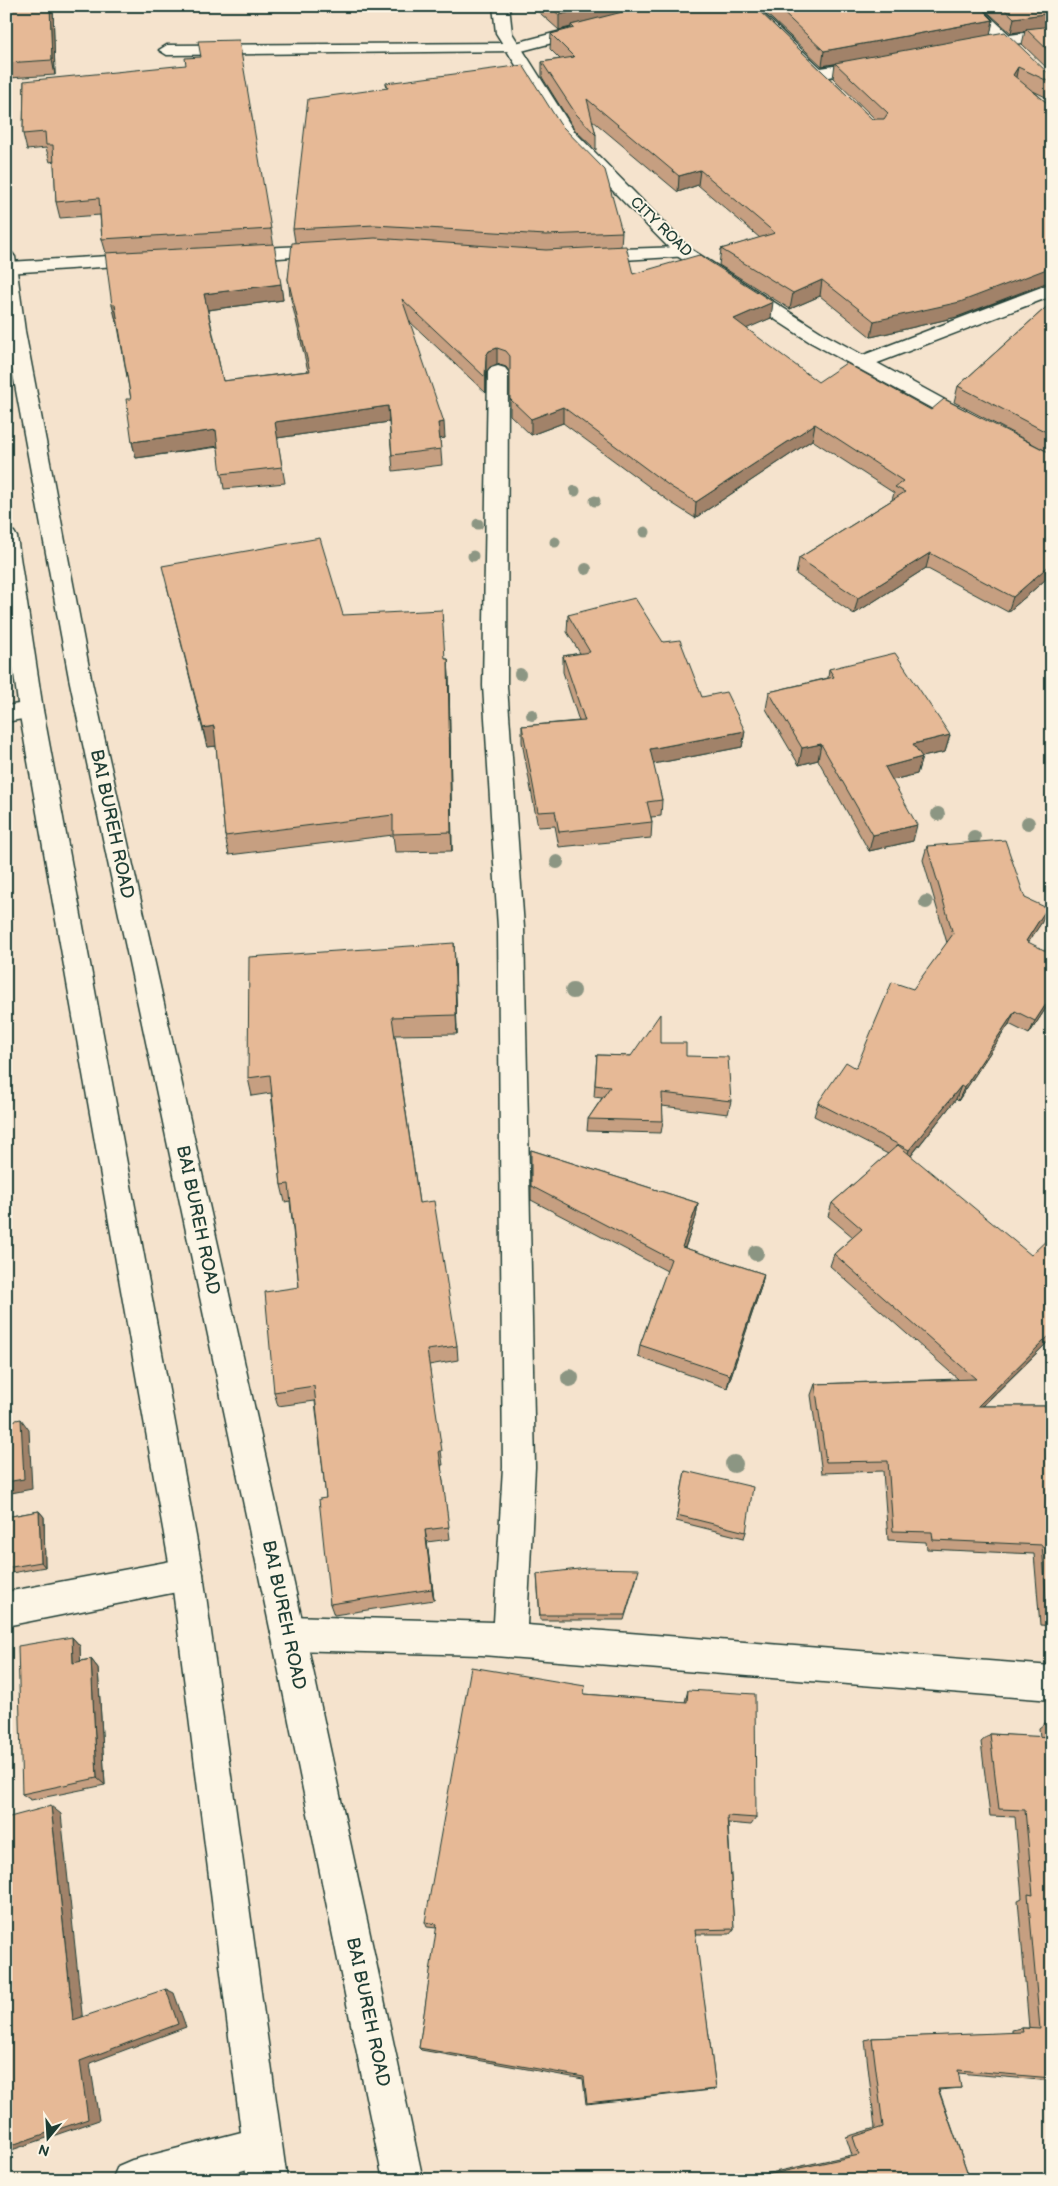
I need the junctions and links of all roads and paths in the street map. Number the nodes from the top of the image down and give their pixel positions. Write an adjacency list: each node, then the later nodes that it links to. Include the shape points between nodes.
1 (501, 6): 8 (main road, CITY ROAD, via 504,33)
2 (746, 6): 12 (main road)
3 (970, 6): 6 (main road)
4 (607, 25): 8 (main road)
5 (1052, 34): 6 (main road)
6 (1006, 40): 7 (main road); 10 (main road)
7 (987, 44)
8 (514, 48): 9 (main road); 15 (main road, CITY ROAD, via 567,134)
9 (166, 50)
10 (1019, 53)
11 (883, 62): 12 (main road)
12 (817, 74): 13 (main road)
13 (831, 88)
14 (346, 249): 16 (main road)
15 (684, 252): 17 (main road); 21 (main road, CITY ROAD)
16 (217, 256)
17 (576, 256)
18 (158, 259): 19 (main road)
19 (8, 262): 28 (main road, BAI BUREH ROAD, via 15,331 80,678)
20 (1052, 289): 21 (main road)
21 (860, 363): 23 (main road, CITY ROAD)
22 (498, 372): 29 (main road, via 495,686 511,928 519,1467)
23 (990, 432)
24 (6, 537): 25 (main road)
25 (19, 712): 26 (main road)
26 (187, 1574): 27 (main road); 31 (main road)
27 (6, 1609)
28 (288, 1633): 29 (main road); 33 (main road, BAI BUREH ROAD)
29 (509, 1640): 30 (main road)
30 (1052, 1683)
31 (264, 2164): 32 (main road)
32 (132, 2180)
33 (403, 2180)

